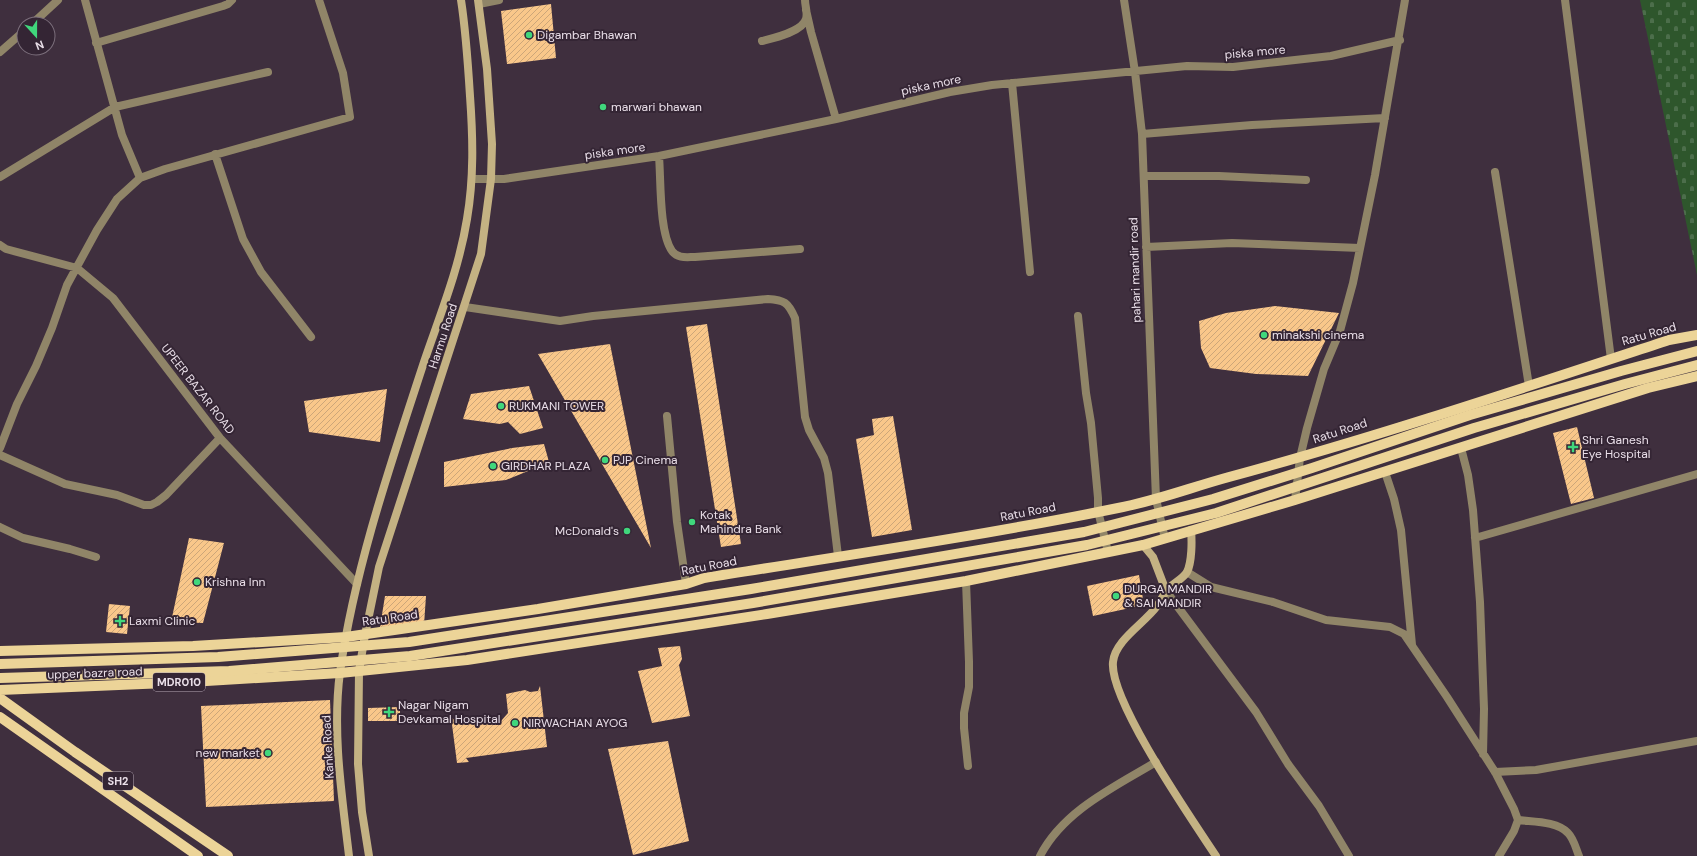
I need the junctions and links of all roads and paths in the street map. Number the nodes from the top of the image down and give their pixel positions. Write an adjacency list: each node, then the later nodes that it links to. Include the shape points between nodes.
1 (58, 0): 13 (street)
2 (85, 0): 17 (street)
3 (232, 0): 17 (street, via 223,6)
4 (319, 0): 26 (street, via 343,73 350,117)
5 (461, 0): 32 (main road, Harmu Road, via 473,138)
6 (499, 0): 11 (street)
7 (804, 0): 12 (street)
8 (1124, 0): 20 (street, pahari mandir road)
9 (1405, 0): 15 (street)
10 (1564, 0): 46 (street)
11 (478, 2): 33 (main road, Harmu Road, via 487,69 492,144)
12 (806, 10): 16 (street, via 806,19 802,25 790,32); 24 (street)
13 (41, 16)
14 (16, 38): 18 (street)
15 (1400, 40): 20 (street, piska more, via 1331,56 1233,67 1187,66); 23 (street)
16 (762, 41)
17 (96, 43): 22 (street)
18 (0, 52)
19 (268, 72): 22 (street)
20 (1136, 72): 21 (street, piska more); 25 (street, pahari mandir road)
21 (1012, 83): 24 (street, piska more, via 950,92); 40 (street)
22 (115, 107): 30 (street); 31 (street, via 122,135)
23 (1385, 118): 25 (street); 37 (street)
24 (836, 119): 27 (street, piska more)
25 (1142, 134): 29 (street, pahari mandir road)
26 (216, 154): 31 (street); 44 (street, via 243,239 262,272)
27 (659, 156): 33 (street, piska more); 38 (street, via 662,214 666,237 673,252 680,257)
28 (1495, 172): 49 (street)
29 (1144, 176): 34 (street); 36 (street, pahari mandir road)
30 (0, 177)
31 (140, 178): 39 (street, via 117,199)
32 (472, 179): 33 (street, piska more); 71 (main road, Harmu Road, via 467,219 452,285 419,376)
33 (491, 179): 41 (main road, Harmu Road, via 481,254)
34 (1306, 180)
35 (0, 245): 39 (street, UPEER BAZAR ROAD, via 6,249)
36 (1146, 247): 37 (street, via 1232,243); 58 (street, pahari mandir road)
37 (1360, 248): 55 (street, via 1354,283 1340,331 1324,369)
38 (800, 249)
39 (77, 268): 51 (street, UPEER BAZAR ROAD, via 113,298); 52 (street)
40 (1030, 272)
41 (465, 307): 67 (street, via 560,321 768,299 781,300 790,307 795,318 805,417 828,473); 74 (main road, Harmu Road, via 379,567)
42 (1078, 316): 60 (street, via 1092,431)
43 (1697, 334): 46 (main road, Ratu Road, via 1669,340)
44 (311, 337)
45 (1697, 351): 78 (main road, bridge, via 1470,415 1213,499 1084,532 750,589 409,642 218,656)
46 (1611, 359): 49 (main road, Ratu Road)
47 (1697, 365): 81 (main road, bridge, via 1481,426 1216,512 1087,545 753,603 410,656 229,671)
48 (1697, 376): 53 (main road, via 1648,388)
49 (1529, 386): 55 (main road, Ratu Road)
50 (667, 416): 72 (street)
51 (220, 438): 54 (street, via 166,495 157,502 144,505 117,495 65,484); 71 (street, UPEER BAZAR ROAD)
52 (0, 448)
53 (1461, 448): 56 (main road); 63 (street, via 1468,475)
54 (0, 455)
55 (1300, 458): 58 (main road, Ratu Road, via 1208,482); 59 (street)
56 (1385, 472): 59 (main road); 76 (street, via 1401,530)
57 (1697, 474): 63 (street)
58 (1156, 499): 60 (main road, Ratu Road); 64 (street, pahari mandir road)
59 (1295, 500): 62 (main road)
60 (1098, 511): 66 (street); 67 (main road, Ratu Road, via 945,541)
61 (0, 527): 68 (street, via 22,538)
62 (1191, 530): 64 (main road); 69 (main road, via 1192,544)
63 (1475, 538): 86 (street, via 1483,650)
64 (1165, 539): 65 (main road)
65 (1143, 545): 66 (main road); 73 (main road, via 1153,557)
66 (1108, 552): 70 (main road)
67 (838, 556): 72 (main road, Ratu Road, via 704,578)
68 (96, 558)
69 (1187, 572): 73 (main road); 76 (street, via 1211,587 1273,602 1326,620 1390,626 1404,634)
70 (966, 582): 79 (main road, via 467,660); 88 (street, via 969,688 964,728)
71 (357, 584): 75 (main road, Harmu Road)
72 (686, 584): 74 (main road, Ratu Road)
73 (1166, 591): 87 (main road, via 1157,607 1117,649 1113,663 1124,706); 97 (street, via 1256,712)
74 (365, 635): 75 (main road, Ratu Road); 79 (main road, Harmu Road)
75 (346, 637): 77 (main road, upper bazra road, via 194,646); 80 (main road, Kanke Road)
76 (1412, 646): 86 (street)
77 (0, 651)
78 (0, 664)
79 (358, 671): 80 (main road, upper bazra road / MDR010); 94 (main road, via 358,764)
80 (340, 673): 82 (main road, upper bazra road / MDR010); 93 (main road, Kanke Road, via 337,722)
81 (0, 678)
82 (0, 690)
83 (0, 698): 92 (main road, SH2)
84 (0, 717): 91 (main road, SH2)
85 (1697, 740): 89 (street, via 1536,770)
86 (1483, 754): 89 (street)
87 (1156, 762): 95 (street, via 1095,798 1066,821); 96 (main road)
88 (968, 766)
89 (1495, 772): 90 (street)
90 (1518, 820): 98 (street); 99 (street, via 1563,828 1570,834)
91 (198, 856)
92 (228, 856)
93 (349, 856)
94 (369, 856)
95 (1040, 856)
96 (1216, 856)
97 (1349, 856)
98 (1499, 856)
99 (1578, 856)

